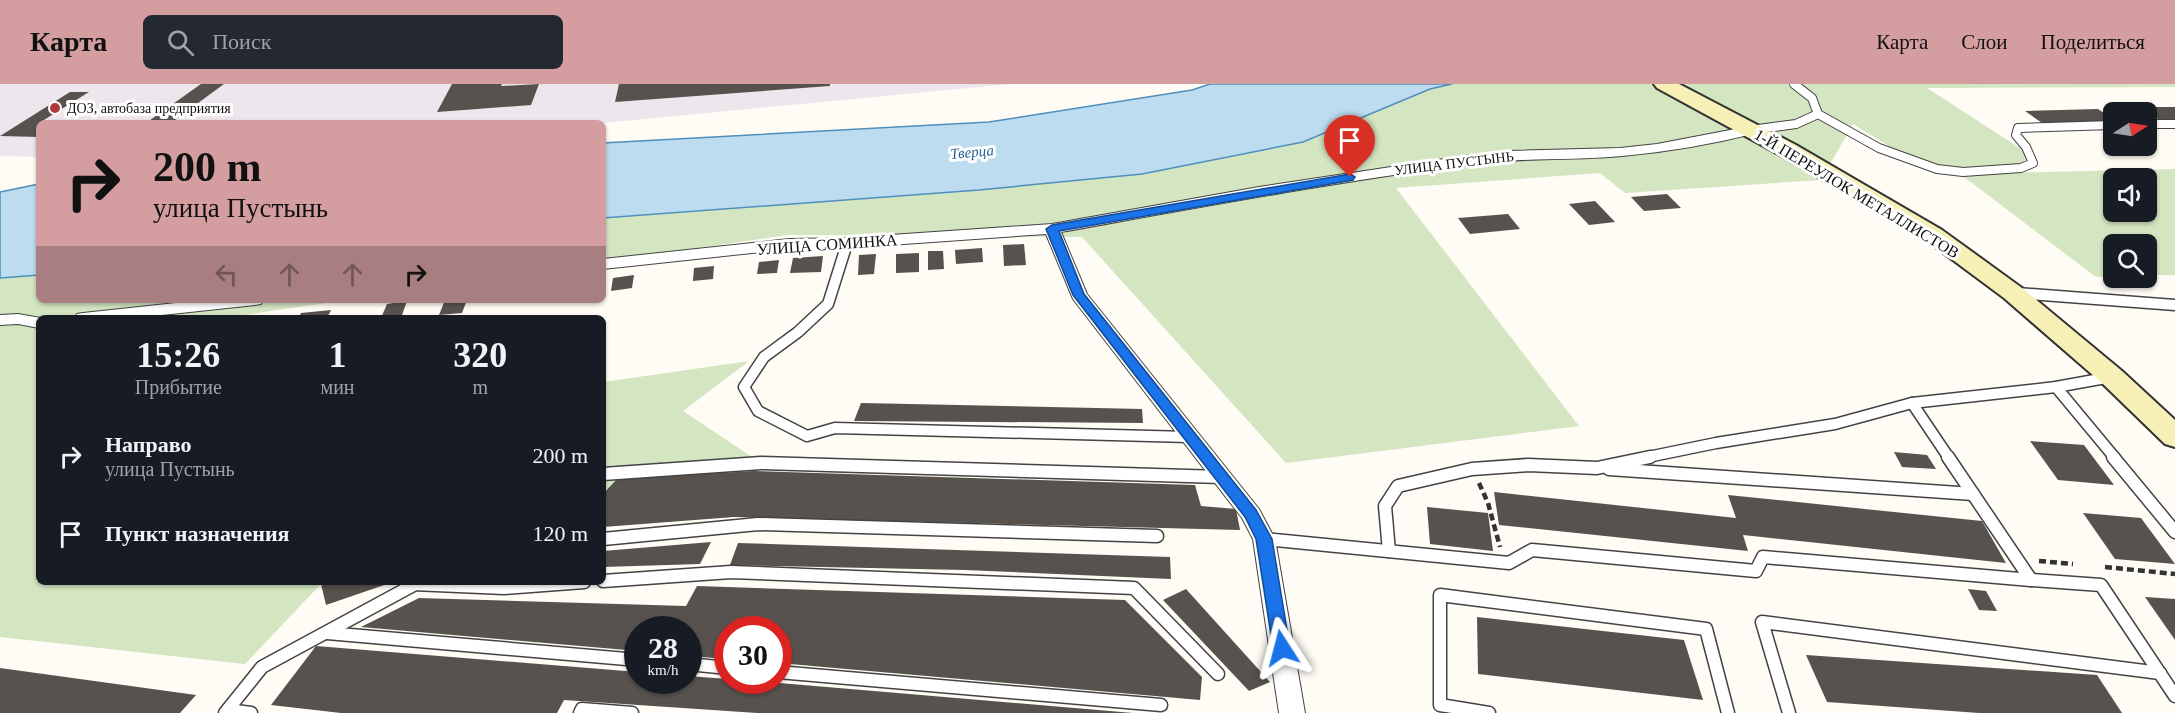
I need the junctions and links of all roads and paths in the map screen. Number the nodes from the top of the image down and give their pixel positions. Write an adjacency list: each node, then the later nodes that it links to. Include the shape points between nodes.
1 (1664, 84): 7 (street, 1-Й ПЕРЕУЛОК МЕТАЛЛИСТОВ)
2 (1794, 84): 3 (lane, via 1812,98)
3 (1818, 114): 6 (lane, via 1879,148 1936,169 1963,172 2021,168 2033,163 2016,135 2018,128); 7 (lane, via 1796,124)
4 (2157, 124): 5 (lane)
5 (2175, 124)
6 (2103, 125)
7 (1750, 130): 8 (street, УЛИЦА ПУСТЫНЬ, via 1620,152 1464,160); 11 (street, 1-Й ПЕРЕУЛОК МЕТАЛЛИСТОВ, via 1925,229)
8 (1052, 229): 9 (street, УЛИЦА СОМИНКА); 21 (street, via 1079,295)
9 (847, 243): 10 (street, УЛИЦА СОМИНКА, via 789,244); 21 (lane, via 828,304 764,357 744,387 758,411 807,436 835,428)
10 (606, 264)
11 (2013, 293): 13 (lane); 17 (street, 1-Й ПЕРЕУЛОК МЕТАЛЛИСТОВ)
12 (226, 303): 14 (street)
13 (2175, 305)
14 (112, 315)
15 (0, 320): 16 (street)
16 (36, 322)
17 (2112, 377): 18 (lane); 20 (street, 1-Й ПЕРЕУЛОК МЕТАЛЛИСТОВ)
18 (2056, 387): 19 (lane); 27 (lane)
19 (1912, 404): 22 (lane, via 1835,424); 26 (lane)
20 (2170, 428)
21 (1189, 437): 25 (street)
22 (1597, 468): 23 (lane, via 1528,465); 26 (lane)
23 (1472, 469): 31 (lane, via 1398,486 1385,506); 32 (path, via 1488,503 1499,546)
24 (606, 474): 25 (lane, via 761,463)
25 (1221, 477): 30 (street, via 1251,514)
26 (1973, 494): 33 (lane)
27 (2175, 532)
28 (1157, 536): 29 (lane, via 758,524)
29 (606, 539)
30 (1264, 539): 31 (lane); 49 (street)
31 (1389, 551): 32 (lane)
32 (1509, 563): 33 (lane, via 1532,550 1756,571 1763,557)
33 (2031, 580): 41 (lane, via 2101,585)
34 (606, 581): 42 (lane, via 731,572 1134,588)
35 (412, 585): 38 (lane)
36 (451, 585): 37 (lane)
37 (544, 585)
38 (327, 633): 39 (lane); 45 (lane, via 262,667)
39 (624, 659)
40 (792, 673): 44 (lane)
41 (2160, 673): 43 (lane); 52 (lane, via 1762,622)
42 (1218, 674)
43 (2175, 696)
44 (1161, 705)
45 (227, 711): 46 (lane)
46 (251, 713)
47 (580, 713): 48 (lane, via 582,709)
48 (632, 713)
49 (1292, 713)
50 (1489, 713): 51 (lane, via 1440,705 1440,595 1706,628)
51 (1728, 713)
52 (1789, 713)

